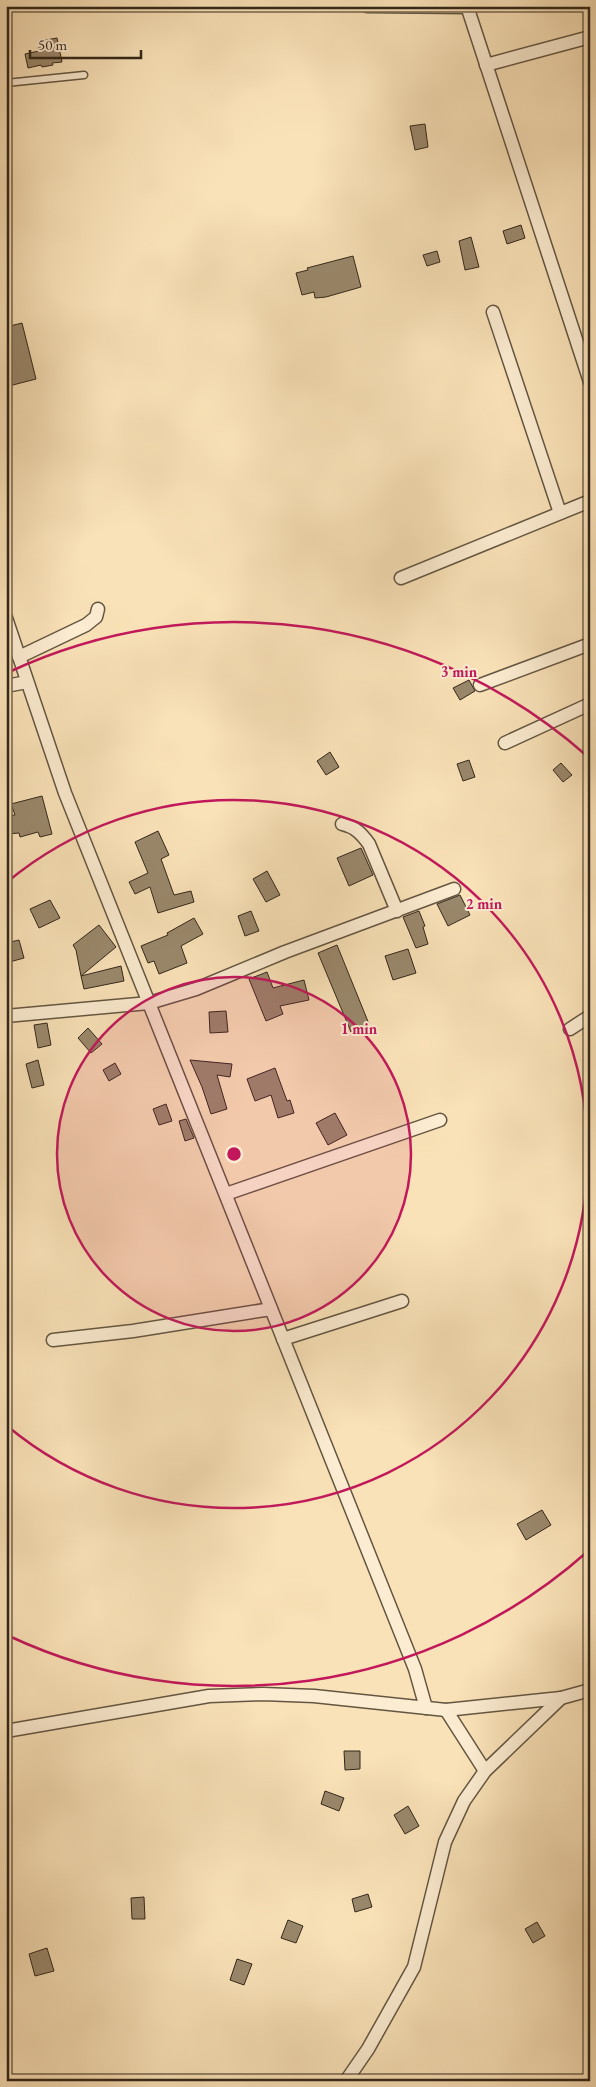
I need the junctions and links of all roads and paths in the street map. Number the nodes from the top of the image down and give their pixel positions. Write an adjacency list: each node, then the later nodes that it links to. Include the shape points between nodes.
1 (192, 6): 2 (lane)
2 (262, 6)
3 (367, 6): 4 (street)
4 (467, 7): 6 (street)
5 (590, 37): 6 (street)
6 (486, 65): 10 (street)
7 (84, 75): 8 (lane)
8 (6, 82)
9 (493, 312): 12 (street)
10 (590, 382)
11 (590, 501): 12 (street)
12 (560, 513): 13 (street)
13 (401, 578)
14 (98, 609): 17 (street, via 96,617 86,625)
15 (6, 618): 17 (street)
16 (590, 644): 19 (street)
17 (19, 657): 18 (street)
18 (27, 682): 20 (street); 26 (street, via 65,793)
19 (480, 685)
20 (6, 686)
21 (590, 704): 22 (street)
22 (505, 743)
23 (342, 824): 25 (street, via 353,827 369,844)
24 (454, 889): 25 (street)
25 (396, 911): 26 (street, via 196,989)
26 (149, 1003): 27 (street); 31 (street)
27 (6, 1016)
28 (590, 1016): 29 (street)
29 (570, 1030)
30 (440, 1120): 31 (street)
31 (226, 1194): 33 (street)
32 (402, 1301): 34 (street)
33 (271, 1308): 34 (street); 35 (street)
34 (283, 1339): 38 (street, via 415,1669)
35 (53, 1340)
36 (590, 1690): 37 (street)
37 (561, 1698): 39 (street); 41 (street)
38 (426, 1708): 39 (street); 40 (street, via 305,1696 209,1696)
39 (446, 1710): 41 (street)
40 (6, 1731)
41 (485, 1771): 42 (street, via 464,1801 445,1842 414,1966 368,2049)
42 (346, 2081)

